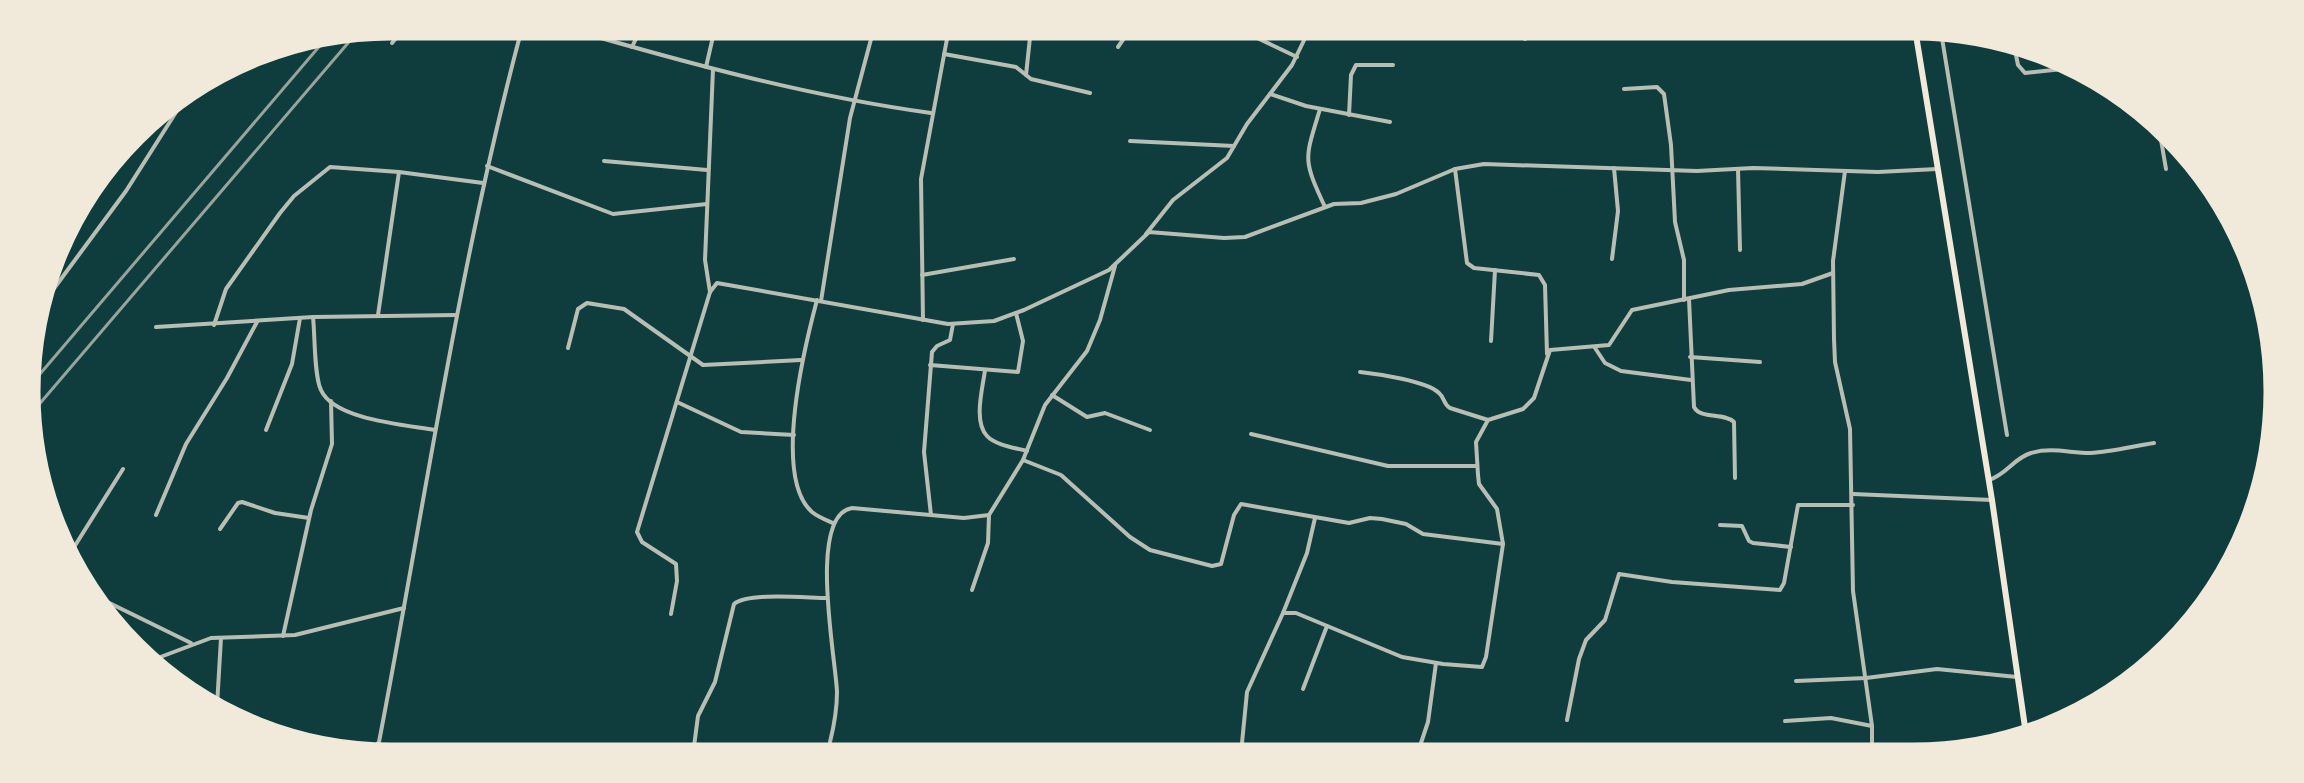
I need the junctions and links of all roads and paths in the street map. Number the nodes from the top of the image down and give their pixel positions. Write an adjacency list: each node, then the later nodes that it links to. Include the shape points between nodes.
1 (395, 39): 14 (street)
2 (519, 39): 38 (street)
3 (604, 39): 15 (street)
4 (636, 39): 15 (street)
5 (712, 39): 21 (street)
6 (871, 39): 28 (street)
7 (947, 39): 17 (street)
8 (1030, 39): 24 (street)
9 (1123, 39): 16 (street)
10 (1259, 39): 19 (street)
11 (1305, 39): 19 (street)
12 (1917, 39): 42 (main road)
13 (1942, 41): 94 (street)
14 (392, 43)
15 (632, 47): 21 (street)
16 (1118, 47)
17 (944, 54): 24 (street, via 1016,66); 31 (street)
18 (2016, 55): 23 (street, via 2025,73)
19 (1297, 57): 27 (street)
20 (1393, 65): 32 (street, via 1356,65 1351,75)
21 (706, 67): 22 (street)
22 (712, 69): 28 (street); 44 (street)
23 (2056, 70)
24 (1026, 75): 26 (street)
25 (1624, 89): 45 (street, via 1657,87 1664,94)
26 (1090, 93)
27 (1270, 94): 29 (street); 36 (street)
28 (854, 102): 31 (street); 62 (street, via 842,158 832,244)
29 (1320, 109): 32 (street); 50 (street, via 1306,159)
30 (175, 113): 59 (street, via 126,191)
31 (932, 113): 58 (street, via 920,193)
32 (1349, 115): 33 (street)
33 (1390, 122)
34 (1130, 141): 36 (street)
35 (2161, 141): 43 (street)
36 (1235, 146): 51 (street, via 1218,167 1168,205)
37 (604, 161): 44 (street)
38 (487, 166): 48 (street); 49 (street, via 613,214)
39 (1614, 168): 40 (street, via 1484,164); 45 (street); 54 (street, via 1618,211)
40 (1455, 169): 50 (street, via 1396,194); 56 (street, via 1468,266)
41 (1738, 169): 45 (street); 46 (street); 52 (street)
42 (1937, 169): 46 (street); 101 (main road)
43 (2166, 169)
44 (707, 170): 49 (street)
45 (1673, 170): 61 (street, via 1675,222 1684,261)
46 (1845, 171): 57 (street)
47 (399, 172): 48 (street); 64 (street); 71 (street, via 340,166 324,171 294,196 233,278 220,300)
48 (483, 183): 65 (street)
49 (707, 204): 60 (street, via 705,268)
50 (1325, 208): 51 (street, via 1245,237)
51 (1146, 234): 55 (street)
52 (1740, 249)
53 (1014, 259): 58 (street)
54 (1612, 259)
55 (1115, 266): 63 (street); 85 (street, via 1093,338 1076,367)
56 (1496, 270): 73 (street); 76 (street, via 1535,273 1543,280)
57 (1833, 273): 61 (street, via 1802,284 1729,290); 102 (street, via 1835,362 1851,429)
58 (922, 275): 68 (street)
59 (55, 289)
60 (710, 292): 62 (street, via 722,282); 78 (street)
61 (1686, 299): 74 (street, via 1632,310 1614,341); 77 (street)
62 (819, 300): 68 (street); 79 (street)
63 (1016, 313): 70 (street, via 994,321); 82 (street, via 1023,341 1019,370)
64 (378, 315): 65 (street); 66 (street)
65 (456, 315): 90 (street)
66 (313, 316): 67 (street); 86 (street, via 319,384)
67 (300, 318): 69 (street); 89 (street, via 292,364)
68 (923, 320): 70 (street)
69 (257, 321): 71 (street); 105 (street, via 186,444)
70 (953, 324): 81 (street, via 950,340 933,348)
71 (214, 325): 72 (street)
72 (156, 327)
73 (1491, 341)
74 (1594, 347): 76 (street, via 1555,348); 84 (street, via 1605,363 1621,371)
75 (568, 348): 78 (street, via 578,309 588,303 624,309)
76 (1547, 354): 88 (street, via 1534,398 1523,409)
77 (1690, 357): 80 (street); 84 (street)
78 (690, 358): 79 (street, via 710,366); 87 (street)
79 (801, 360): 93 (street)
80 (1760, 362)
81 (930, 365): 82 (street); 106 (street, via 924,452)
82 (986, 370): 96 (street, via 981,413 984,433 992,440)
83 (1360, 372): 88 (street, via 1392,376 1439,392 1446,406)
84 (1691, 380): 100 (street, via 1696,411 1734,422)
85 (1052, 395): 91 (street, via 1087,417 1105,413); 96 (street)
86 (331, 401): 90 (street, via 370,418); 108 (street, via 332,444)
87 (676, 402): 93 (street, via 741,432); 121 (street, via 637,532 642,542 676,564)
88 (1488, 420): 98 (street, via 1476,442)
89 (266, 430)
90 (435, 430): 119 (street)
91 (1150, 430)
92 (1251, 434): 98 (street, via 1388,466)
93 (794, 435): 110 (street, via 796,473 807,505)
94 (2007, 435)
95 (2154, 443): 101 (street, via 2091,453 2031,453 2017,460 2002,476)
96 (1027, 452): 97 (street)
97 (1023, 460): 107 (street); 109 (street, via 1061,475 1150,550 1218,567 1241,504)
98 (1477, 466): 113 (street, via 1479,484 1497,509)
99 (123, 469): 114 (street)
100 (1735, 478)
101 (1989, 481): 103 (main road)
102 (1852, 494): 103 (street); 104 (street)
103 (1992, 500): 128 (main road)
104 (1853, 505): 115 (street, via 1798,505); 129 (street, via 1853,591)
105 (156, 515)
106 (931, 515): 107 (street, via 976,519); 110 (street, via 852,508 840,513)
107 (989, 515): 116 (street, via 988,543)
108 (309, 518): 112 (street, via 275,513 242,502 237,503); 123 (street)
109 (1315, 518): 113 (street, via 1349,523 1382,519 1406,524 1423,534); 120 (street, via 1307,553)
110 (833, 523): 117 (street)
111 (1720, 525): 115 (street, via 1742,526 1753,543)
112 (220, 530)
113 (1503, 544): 127 (street, via 1485,663 1477,669)
114 (75, 546)
115 (1791, 547): 133 (street, via 1780,590 1619,574 1605,620 1586,640 1578,659)
116 (972, 590)
117 (827, 598): 137 (street, via 837,692); 140 (street, via 743,599 734,604 715,682 698,716)
118 (110, 603): 125 (street)
119 (404, 608): 123 (street); 138 (street)
120 (1283, 613): 122 (street, via 1296,613); 139 (street, via 1246,692)
121 (671, 614)
122 (1327, 626): 127 (street, via 1389,652); 131 (street)
123 (283, 636): 124 (street)
124 (221, 637): 125 (street); 132 (street)
125 (192, 644): 126 (street)
126 (159, 657)
127 (1436, 663): 141 (street)
128 (2018, 677): 129 (street, via 1937,669); 135 (main road)
129 (1866, 678): 130 (street); 136 (street)
130 (1796, 681)
131 (1303, 689)
132 (217, 698)
133 (1567, 720)
134 (1785, 721): 136 (street, via 1838,718)
135 (2025, 725)
136 (1872, 726): 142 (street)
137 (830, 742)
138 (377, 743)
139 (1242, 743)
140 (694, 744)
141 (1421, 744)
142 (1872, 744)

